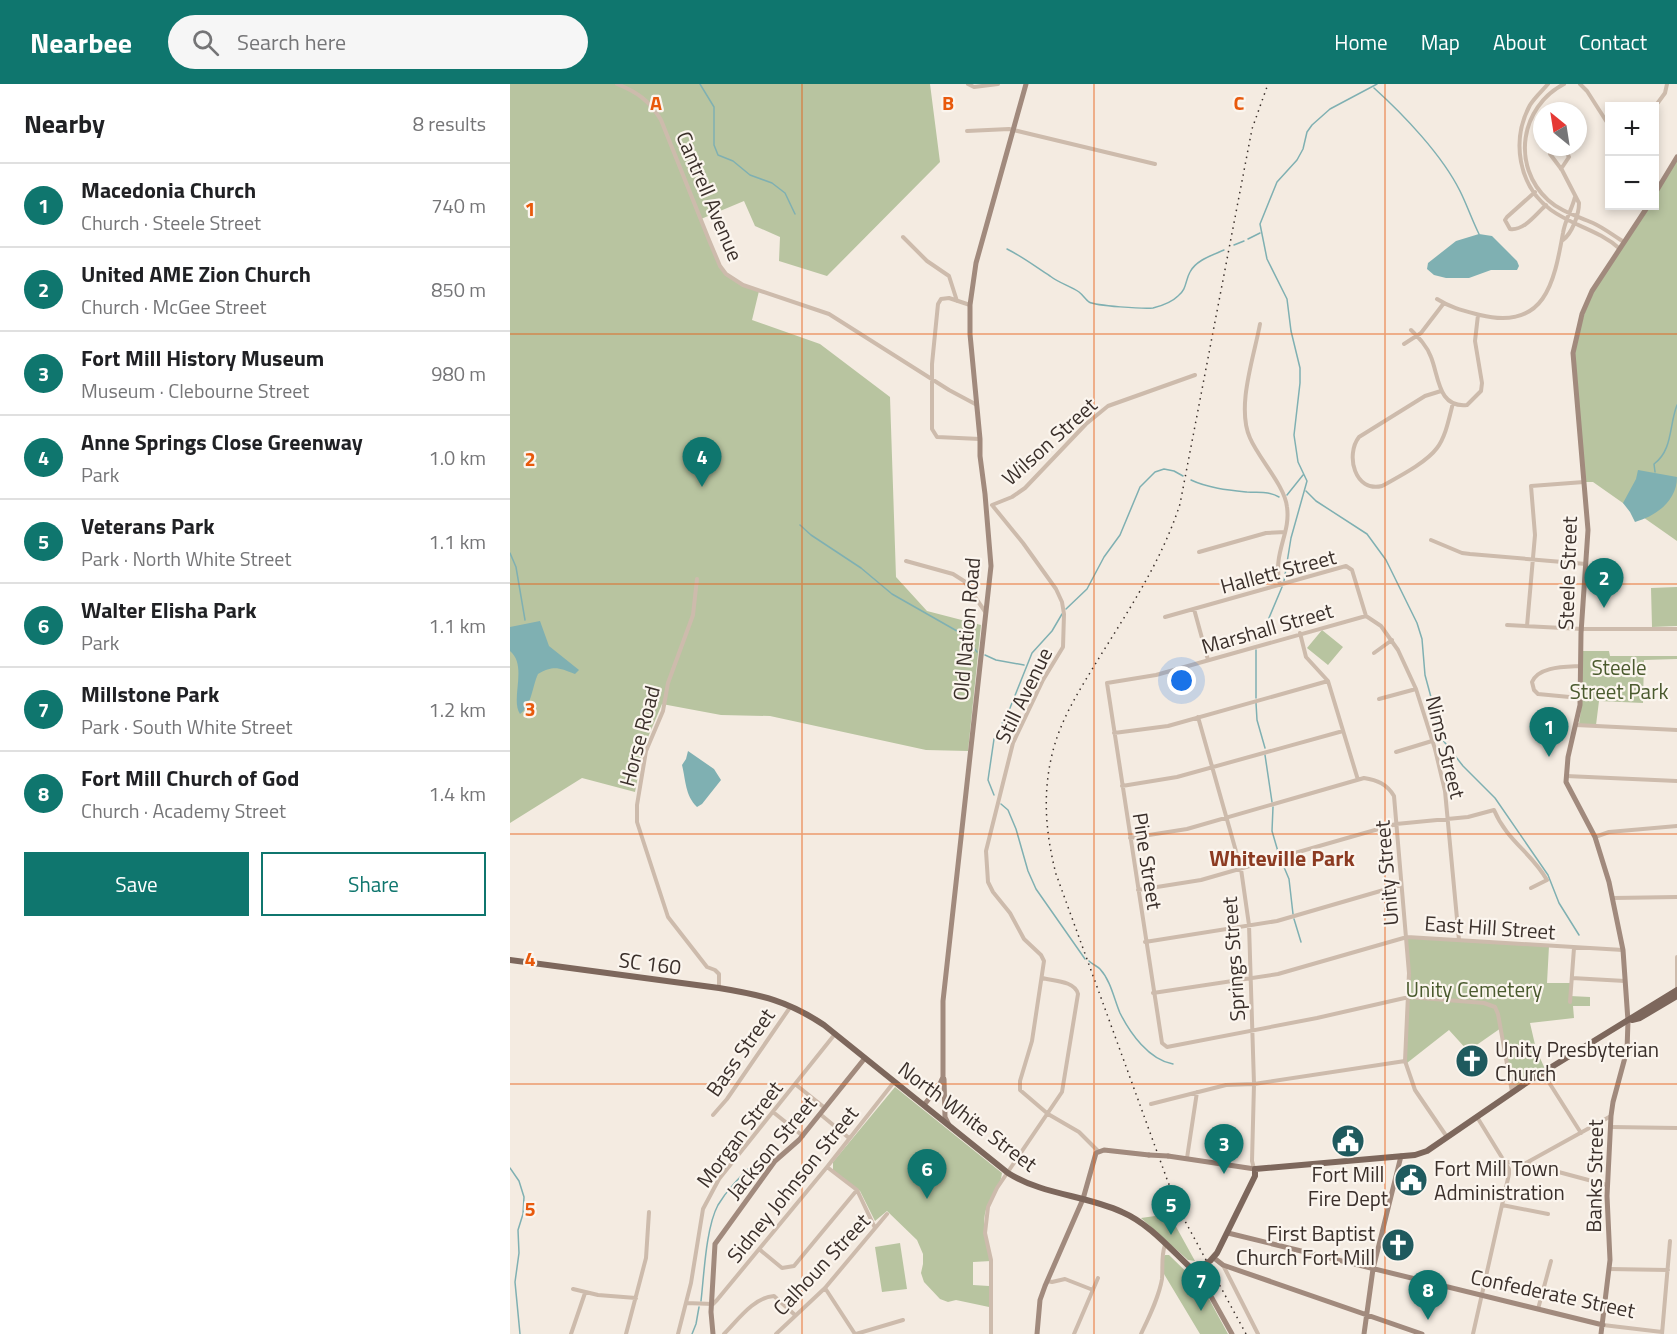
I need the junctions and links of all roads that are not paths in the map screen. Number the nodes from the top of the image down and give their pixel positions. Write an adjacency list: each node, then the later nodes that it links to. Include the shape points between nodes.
1 (617, 84): 44 (street, Cantrell Avenue, via 642,96 661,120 726,274 743,285 829,314)
2 (968, 84): 3 (street)
3 (998, 84)
4 (1026, 84): 14 (street, Old Nation Road)
5 (1548, 84): 15 (street, via 1530,106 1522,125)
6 (1564, 84): 15 (street, via 1544,97 1536,109)
7 (1580, 84): 10 (street)
8 (1586, 84): 10 (street)
9 (1667, 84): 11 (street)
10 (1587, 91): 12 (street)
11 (1658, 102)
12 (1605, 119)
13 (967, 131): 14 (street)
14 (1014, 131): 19 (street); 37 (street, Old Nation Road, via 976,263)
15 (1522, 150): 22 (street, via 1521,167)
16 (1552, 156): 20 (street)
17 (1568, 156): 20 (street)
18 (1677, 157): 21 (street)
19 (1155, 164)
20 (1562, 169): 23 (street)
21 (1659, 187)
22 (1536, 191): 24 (street); 24 (street, via 1507,217 1510,229 1522,227)
23 (1575, 197): 26 (street); 27 (street)
24 (1547, 203): 26 (street); 28 (street)
25 (1645, 210): 32 (street, Steele Street)
26 (1570, 213): 27 (street); 28 (street)
27 (1577, 216): 29 (street); 32 (street)
28 (1567, 220): 29 (street); 31 (street)
29 (1574, 223): 31 (street); 33 (street)
30 (903, 237): 35 (street, via 949,276)
31 (1563, 240): 38 (street, via 1546,295 1533,310 1504,320)
32 (1624, 242): 33 (street, Steele Street)
33 (1620, 249): 49 (street, Steele Street, via 1592,291 1573,353)
34 (1437, 299): 36 (street)
35 (957, 302): 37 (street); 44 (street, via 944,297 939,303)
36 (1444, 303): 38 (street); 41 (street)
37 (970, 305): 47 (street, Old Nation Road)
38 (1478, 315): 46 (street, via 1475,340 1481,391 1467,405)
39 (1260, 324): 52 (street, via 1246,395 1245,422 1286,502)
40 (1411, 330): 41 (street)
41 (1417, 336): 42 (street); 45 (street, via 1431,355)
42 (1404, 344)
43 (1195, 375): 50 (street, Wilson Street, via 1108,406 1025,488)
44 (932, 379): 47 (street, Cantrell Avenue); 48 (street, via 935,436)
45 (1441, 391): 46 (street); 46 (street, via 1425,396 1359,437 1351,457 1364,483 1382,486 1431,454 1443,436)
46 (1453, 403)
47 (977, 405): 48 (street, Old Nation Road)
48 (980, 440): 51 (street, Old Nation Road)
49 (1584, 482): 55 (street, via 1531,486); 57 (street, Steele Street)
50 (992, 505): 51 (street); 110 (street, Still Avenue, via 1056,589 1065,614 1063,647 1013,742 986,851 988,882 1024,939 1042,958)
51 (986, 508): 61 (street, Old Nation Road, via 991,566)
52 (1285, 532): 54 (street, via 1266,533); 59 (street, via 1276,567)
53 (1431, 540): 55 (street, via 1462,553)
54 (1199, 552)
55 (1533, 560): 57 (street); 65 (street)
56 (906, 561): 61 (street, via 953,574 964,581)
57 (1586, 564): 66 (street, Steele Street)
58 (697, 579): 114 (street, Horse Road, via 688,632 646,751 637,822 668,917 707,967 719,974)
59 (1280, 585): 60 (street, Hallett Street); 62 (street, Hallett Street, via 1348,567)
60 (1194, 609): 63 (street, Hallett Street); 71 (street)
61 (986, 613): 127 (street, Old Nation Road, via 943,1001)
62 (1366, 616): 68 (street, Marshall Street); 69 (street, Nims Street, via 1382,626)
63 (1165, 617)
64 (1507, 626): 65 (street)
65 (1527, 626): 66 (street)
66 (1582, 629): 67 (street); 72 (street, Steele Street)
67 (1677, 629)
68 (1300, 633): 71 (street, Marshall Street); 73 (street, via 1306,657)
69 (1392, 640): 70 (street); 75 (street, Nims Street)
70 (1374, 653)
71 (1208, 660): 74 (street, Marshall Street, via 1156,675)
72 (1581, 666): 76 (street, Steele Street); 76 (street, via 1544,671 1532,681 1538,694)
73 (1328, 681): 78 (street); 81 (street)
74 (1107, 683): 82 (street, Pine Street)
75 (1416, 689): 77 (street); 83 (street, Nims Street)
76 (1581, 698): 79 (street, Steele Street)
77 (1379, 699)
78 (1198, 717): 82 (street, via 1168,726); 85 (street, Springs Street)
79 (1576, 725): 80 (street); 86 (street, Steele Street)
80 (1677, 730)
81 (1342, 731): 85 (street); 87 (street)
82 (1114, 733): 89 (street, Pine Street)
83 (1432, 741): 84 (street); 91 (street, Nims Street)
84 (1396, 752)
85 (1212, 768): 89 (street); 90 (street, Springs Street)
86 (1566, 776): 88 (street); 94 (street, Steele Street, via 1570,793)
87 (1358, 780): 90 (street); 92 (street, Unity Street, via 1375,780 1390,790)
88 (1677, 781)
89 (1122, 786): 95 (street, Pine Street)
90 (1227, 818): 95 (street); 96 (street, Springs Street)
91 (1448, 819): 92 (street); 98 (street, via 1494,810 1501,826 1547,879); 104 (street, Nims Street)
92 (1396, 824): 96 (street); 97 (street, Unity Street)
93 (1677, 826): 94 (street)
94 (1595, 837): 101 (street, Steele Street)
95 (1130, 838): 99 (street, Pine Street)
96 (1241, 868): 99 (street, via 1201,880); 102 (street, Springs Street)
97 (1401, 885): 102 (street, via 1277,921); 103 (street, Unity Street)
98 (1531, 888)
99 (1137, 890): 105 (street, Pine Street)
100 (1677, 897): 101 (street)
101 (1613, 898): 107 (street, Steele Street)
102 (1249, 925): 105 (street); 111 (street, Springs Street)
103 (1407, 938): 104 (street, East Hill Street); 111 (street, East Hill Street); 118 (street, Unity Street)
104 (1459, 940): 106 (street, East Hill Street)
105 (1145, 942): 116 (street, Pine Street)
106 (1574, 948): 107 (street, East Hill Street); 112 (street)
107 (1623, 950): 113 (street, Steele Street)
108 (1677, 957): 115 (street)
109 (510, 960): 114 (main road, SC 160 / SC 160)
110 (1042, 978): 138 (street, via 1032,1041 1019,1086); 138 (street, via 1072,985 1078,993 1062,1092)
111 (1251, 978): 116 (street, East Hill Street); 122 (street, Springs Street)
112 (1572, 978): 113 (street); 119 (street)
113 (1626, 981): 121 (street, Steele Street)
114 (719, 988): 120 (main road, SC 160 / SC 160)
115 (1677, 990): 121 (main road)
116 (1153, 993): 122 (street, Pine Street, via 1162,1043 1167,1047)
117 (1677, 996): 121 (main road)
118 (1408, 997): 122 (street); 125 (street, Unity Street); 131 (street, via 1495,1007)
119 (1570, 1002)
120 (788, 1004): 123 (main road, North White Street / SC 160); 139 (street, Bass Street)
121 (1628, 1021): 126 (main road); 140 (street, Banks Street, via 1627,1050)
122 (1253, 1031): 130 (street, Springs Street)
123 (835, 1034): 124 (main road, North White Street / SC 160); 129 (street, Morgan Street)
124 (865, 1058): 128 (main road, North White Street / SC 160); 135 (street, Jackson Street)
125 (1406, 1061): 130 (street); 148 (street, Unity Street, via 1415,1090)
126 (1542, 1072): 131 (main road); 145 (street)
127 (943, 1077): 134 (street); 142 (street, Old Nation Road)
128 (894, 1082): 134 (main road, North White Street / SC 160); 147 (street, Sidney Johnson Street)
129 (795, 1084): 135 (street); 136 (street, Morgan Street)
130 (1254, 1084): 132 (street); 155 (street, Springs Street)
131 (1514, 1091): 141 (main road)
132 (1197, 1092): 133 (street); 151 (street)
133 (1151, 1104)
134 (924, 1105): 142 (main road, North White Street)
135 (825, 1108): 137 (street, Jackson Street)
136 (773, 1112): 146 (street); 184 (street, Morgan Street, via 710,1194 703,1209)
137 (820, 1114): 146 (street, Jackson Street); 147 (street)
138 (1048, 1114): 149 (street, via 1079,1132); 156 (street)
139 (713, 1115)
140 (1611, 1116): 143 (street, Banks Street); 145 (street)
141 (1477, 1117): 148 (main road); 152 (street)
142 (949, 1125): 156 (main road, North White Street)
143 (1611, 1127): 144 (street); 157 (street, Banks Street)
144 (1677, 1128)
145 (1581, 1133): 153 (street)
146 (803, 1136): 185 (street, Jackson Street, via 775,1161 715,1244)
147 (849, 1138): 154 (street, Sidney Johnson Street)
148 (1447, 1138): 150 (main road, via 1424,1153)
149 (1098, 1151): 151 (street, bridge); 159 (street)
150 (1401, 1156): 155 (main road); 172 (street)
151 (1187, 1158): 155 (street)
152 (1505, 1161): 153 (street); 160 (street, via 1509,1174)
153 (1525, 1163): 157 (street)
154 (827, 1167): 158 (street); 168 (street, Sidney Johnson Street)
155 (1255, 1169): 165 (main road)
156 (1008, 1173): 159 (main road, North White Street, via 1032,1185); 199 (street, via 993,1194 985,1220 991,1267)
157 (1607, 1185): 173 (street, Banks Street)
158 (857, 1190): 164 (street); 168 (street, via 794,1266 782,1268)
159 (1083, 1199): 167 (main road, North White Street, via 1132,1217); 177 (street)
160 (1502, 1205): 163 (street); 182 (street)
161 (649, 1212): 183 (street, via 646,1258)
162 (887, 1214): 164 (street, Calhoun Street)
163 (1548, 1214)
164 (875, 1228): 178 (street, Calhoun Street)
165 (1228, 1233): 169 (main road); 172 (street, Confederate Street)
166 (1670, 1241): 174 (street)
167 (1165, 1245): 175 (main road, North White Street); 202 (street, via 1162,1280)
168 (759, 1249): 185 (street, Sidney Johnson Street)
169 (1214, 1258): 171 (street); 175 (main road)
170 (1551, 1262): 186 (street)
171 (1223, 1265): 188 (street); 204 (street)
172 (1373, 1269): 182 (street, Confederate Street); 188 (street)
173 (1609, 1269): 174 (street); 190 (street, Banks Street)
174 (1668, 1270): 191 (street)
175 (1194, 1271): 203 (street)
176 (1098, 1278): 180 (street)
177 (1047, 1281): 180 (street, via 1065,1279); 200 (street, via 1040,1300)
178 (825, 1288): 187 (street, Calhoun Street); 198 (street)
179 (573, 1289): 181 (street)
180 (1093, 1290): 201 (street)
181 (585, 1293): 183 (street); 192 (street)
182 (1482, 1295): 186 (street, Confederate Street); 207 (street)
183 (636, 1298): 193 (street)
184 (686, 1303): 185 (street); 194 (street, Morgan Street)
185 (712, 1304): 195 (street, Jackson Street)
186 (1538, 1309): 190 (street, Confederate Street)
187 (795, 1315): 196 (street, via 774,1296 766,1296); 197 (street, Calhoun Street)
188 (1366, 1315): 205 (street); 206 (street)
189 (903, 1320): 198 (street)
190 (1603, 1325): 191 (street, Confederate Street); 208 (street, Banks Street)
191 (1662, 1333)
192 (571, 1334)
193 (626, 1334)
194 (678, 1334)
195 (713, 1334)
196 (724, 1334)
197 (776, 1334)
198 (856, 1334)
199 (991, 1334)
200 (1037, 1334)
201 (1074, 1334)
202 (1141, 1334)
203 (1232, 1334)
204 (1258, 1334)
205 (1364, 1334)
206 (1422, 1334)
207 (1473, 1334)
208 (1601, 1334)

